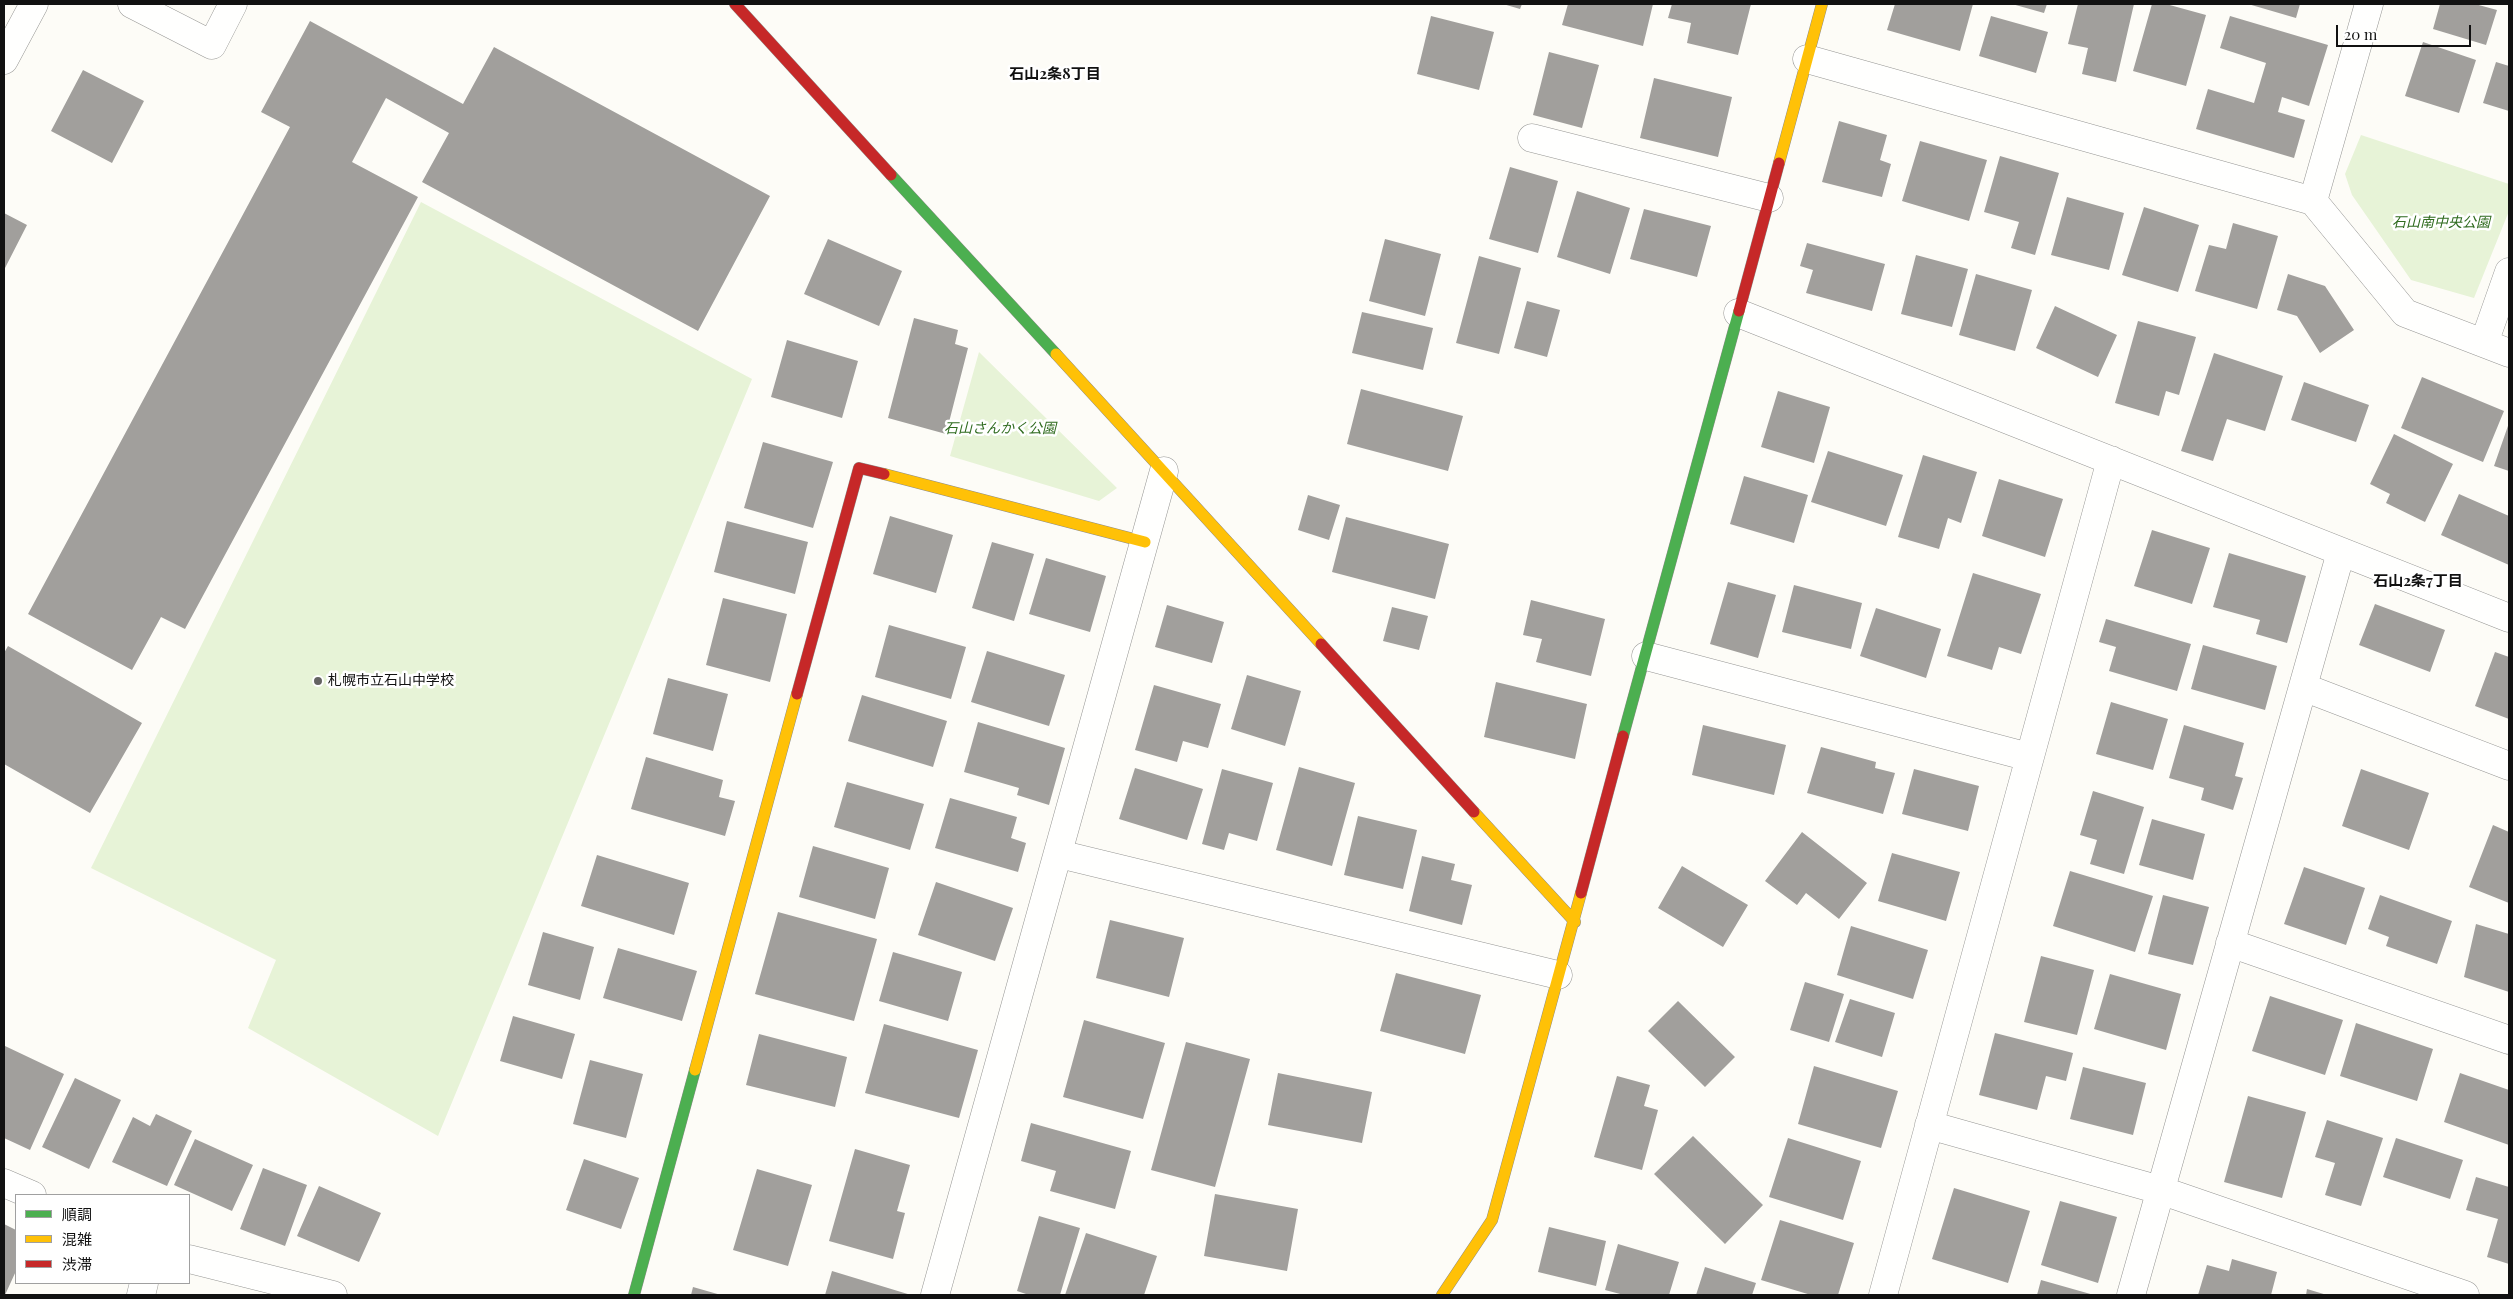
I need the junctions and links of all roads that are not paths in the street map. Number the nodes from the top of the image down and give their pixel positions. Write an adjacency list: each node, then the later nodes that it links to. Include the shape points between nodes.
1 (34, 4): 8 (street)
2 (132, 4): 3 (street, via 212,45)
3 (233, 4)
4 (735, 4): 17 (street)
5 (1822, 4): 7 (street)
6 (2369, 4): 11 (street)
7 (1807, 59): 10 (street); 11 (street)
8 (4, 60)
9 (1532, 138): 10 (street)
10 (1770, 198): 13 (street)
11 (2314, 201): 14 (street, via 2405,313)
12 (2509, 272): 14 (street)
13 (1738, 313): 16 (street); 21 (street)
14 (2484, 343): 15 (street)
15 (2509, 353)
16 (2111, 460): 19 (street); 23 (street)
17 (1164, 471): 18 (street); 26 (street)
18 (1145, 542): 25 (street); 36 (street, via 859,468)
19 (2341, 552): 20 (street); 22 (street)
20 (2509, 618)
21 (1646, 656): 23 (street); 26 (street)
22 (2303, 687): 24 (street); 27 (street)
23 (2029, 758): 30 (street)
24 (2509, 766)
25 (1059, 854): 28 (street); 37 (street)
26 (1574, 922): 28 (street)
27 (2230, 943): 29 (street); 32 (street)
28 (1558, 975): 38 (street, via 1492,1220)
29 (2509, 1040)
30 (1929, 1125): 32 (street); 39 (street)
31 (4, 1182): 33 (street)
32 (2160, 1190): 40 (street); 41 (street)
33 (30, 1194)
34 (190, 1259): 35 (street)
35 (333, 1295)
36 (634, 1295)
37 (935, 1295)
38 (1442, 1295)
39 (1883, 1295)
40 (2131, 1295)
41 (2465, 1295)

